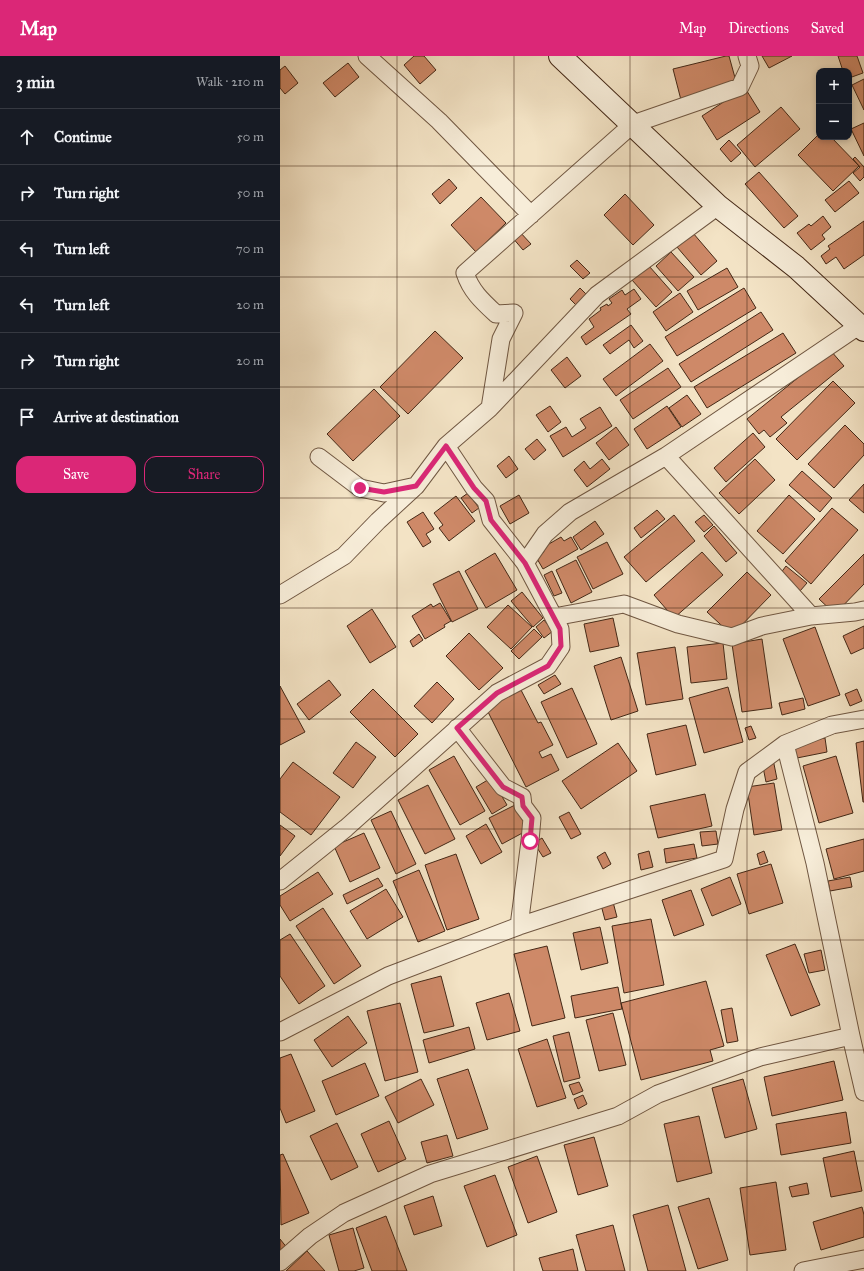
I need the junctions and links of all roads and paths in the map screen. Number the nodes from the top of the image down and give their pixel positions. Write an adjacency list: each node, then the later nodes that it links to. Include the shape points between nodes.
1 (367, 56): 6 (street, via 439,121)
2 (560, 56): 4 (main road)
3 (747, 56): 4 (street, via 750,66 740,87)
4 (633, 124): 5 (main road); 6 (street)
5 (718, 206): 7 (main road, via 796,267); 8 (street, via 597,295)
6 (531, 215): 8 (street, via 464,273 479,299 496,314 514,313 501,339)
7 (862, 327): 10 (street)
8 (490, 408): 9 (street)
9 (446, 446): 12 (street); 13 (street, via 474,488 486,501 491,520)
10 (666, 456): 13 (street, via 570,512 545,534); 16 (street)
11 (319, 457): 12 (street, via 360,488 384,492)
12 (416, 486): 14 (street, via 344,556)
13 (525, 563): 17 (street)
14 (280, 595)
15 (864, 610): 16 (street)
16 (811, 616): 17 (street, via 762,626 732,637 678,624 624,604)
17 (554, 617): 19 (street, via 560,629 561,646 548,666 497,693)
18 (864, 719): 20 (street, via 832,725)
19 (457, 728): 21 (street, via 346,828); 22 (street, via 503,787 522,797 523,806 532,818)
20 (785, 744): 22 (street, via 747,772 735,809 724,859); 24 (street)
21 (280, 881)
22 (519, 926): 23 (street, via 388,976)
23 (280, 1032)
24 (856, 1043): 25 (street); 27 (street, via 760,1058 658,1094 618,1116 430,1174 344,1213 310,1236)
25 (864, 1092)
26 (864, 1259): 28 (street)
27 (280, 1262)
28 (803, 1271)

